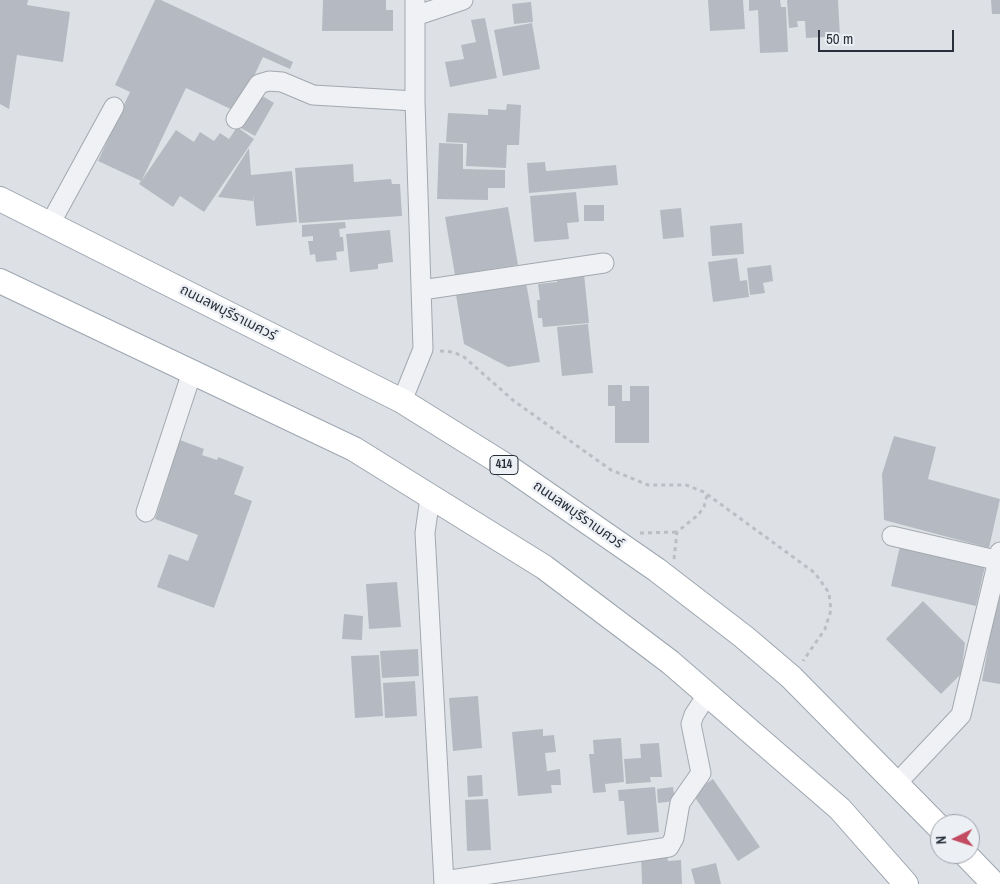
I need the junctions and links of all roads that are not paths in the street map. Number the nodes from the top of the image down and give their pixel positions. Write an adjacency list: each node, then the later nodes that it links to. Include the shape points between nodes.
1 (463, 0): 2 (street)
2 (415, 8): 3 (street)
3 (415, 100): 5 (street, via 313,95 282,82 269,81 259,84); 10 (street)
4 (114, 107): 7 (street)
5 (236, 119)
6 (0, 199): 7 (main road, ถนนลพบุรีราเมศวร์ / 414)
7 (50, 224): 12 (main road, ถนนลพบุรีราเมศวร์ / 414)
8 (604, 263): 10 (street)
9 (0, 281): 11 (main road)
10 (422, 290): 12 (street, via 423,349)
11 (192, 372): 13 (main road, via 354,449); 14 (street)
12 (402, 401): 18 (main road, ถนนลพบุรีราเมศวร์ / 414, via 511,469 673,582 791,677)
13 (430, 497): 17 (main road, via 544,567 670,662); 21 (street, via 425,533)
14 (146, 512)
15 (892, 536): 16 (street)
16 (999, 558): 18 (street, via 962,715)
17 (707, 695): 21 (street, via 691,724 701,774 680,803 674,838 669,847); 22 (main road, via 840,809)
18 (897, 783): 19 (main road, ถนนลพบุรีราเมศวร์ / 414)
19 (930, 818)
20 (975, 864): 23 (main road)
21 (444, 882)
22 (906, 884)
23 (994, 884)

